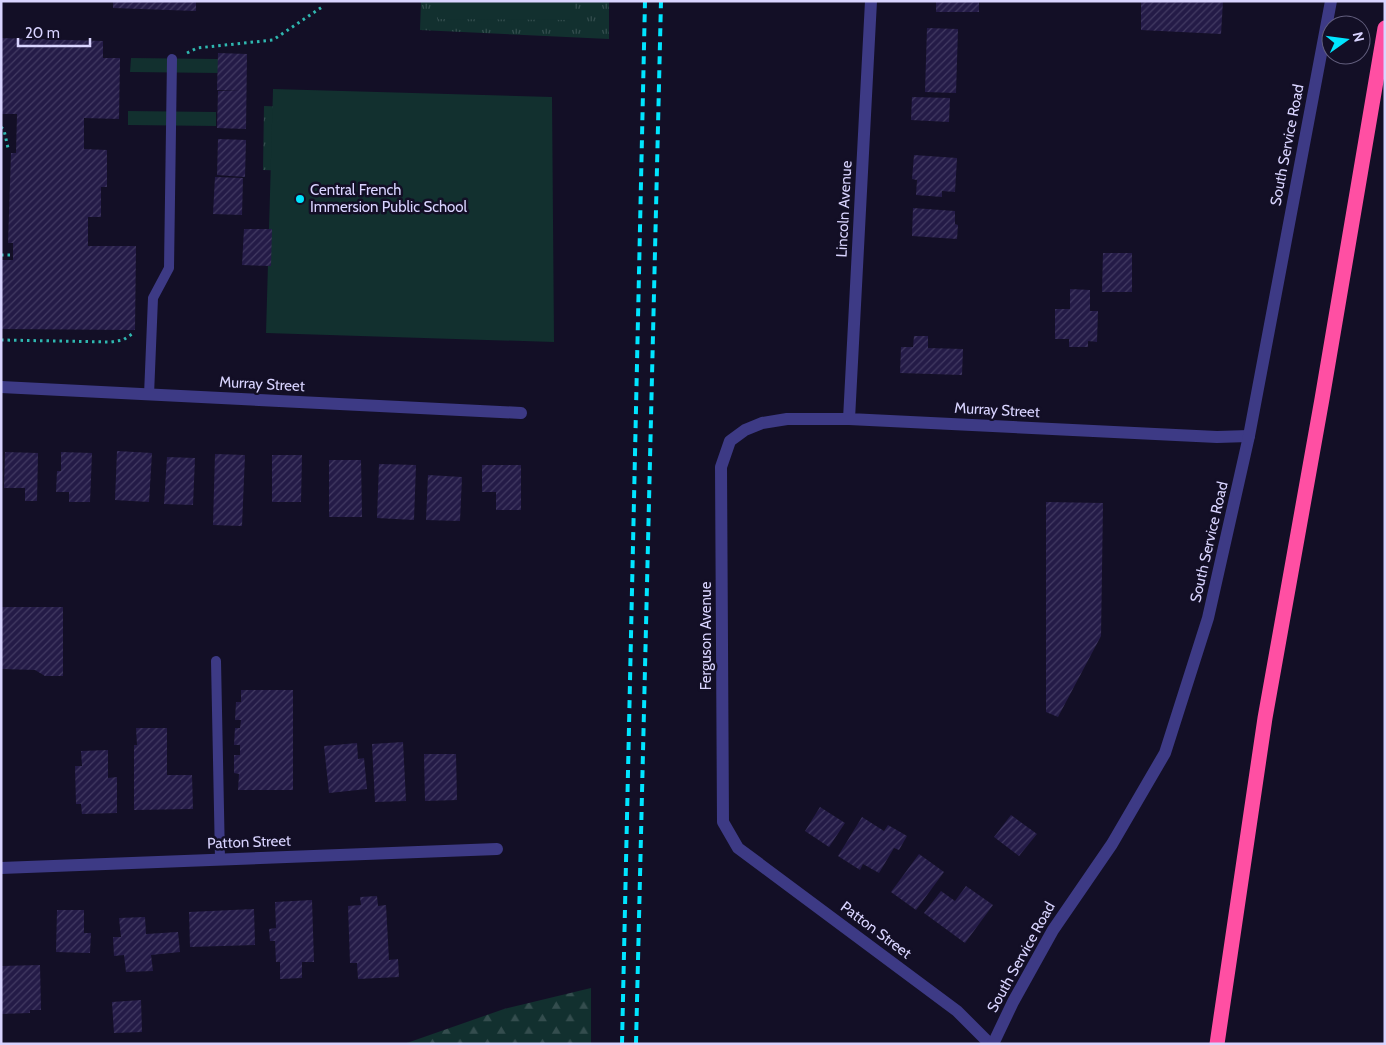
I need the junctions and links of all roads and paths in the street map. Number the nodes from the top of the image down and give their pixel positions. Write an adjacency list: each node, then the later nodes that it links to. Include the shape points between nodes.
1 (871, 1): 15 (street, Lincoln Avenue)
2 (1331, 1): 17 (street, South Service Road)
3 (322, 8): 5 (path, via 273,40 197,48)
4 (1385, 28): 24 (highway, via 1265,718)
5 (172, 59): 13 (lane, via 169,268 153,298)
6 (1, 127): 7 (path)
7 (8, 148)
8 (1, 255): 9 (path)
9 (14, 255)
10 (132, 334): 11 (path, via 111,342)
11 (1, 340)
12 (1, 388): 13 (street, Murray Street)
13 (150, 395): 14 (street, Murray Street)
14 (521, 413)
15 (849, 419): 16 (street, Murray Street, via 787,419); 17 (street, Murray Street)
16 (745, 430): 20 (street, Ferguson Avenue, via 730,442 721,467 723,822)
17 (1249, 436): 23 (street, South Service Road, via 1208,618 1164,753 1112,844 1053,930)
18 (216, 660): 21 (lane)
19 (497, 848): 21 (street, Patton Street)
20 (738, 848): 23 (street, Patton Street, via 957,1010)
21 (220, 860): 22 (street, Patton Street)
22 (1, 868)
23 (992, 1044)
24 (1217, 1044)

